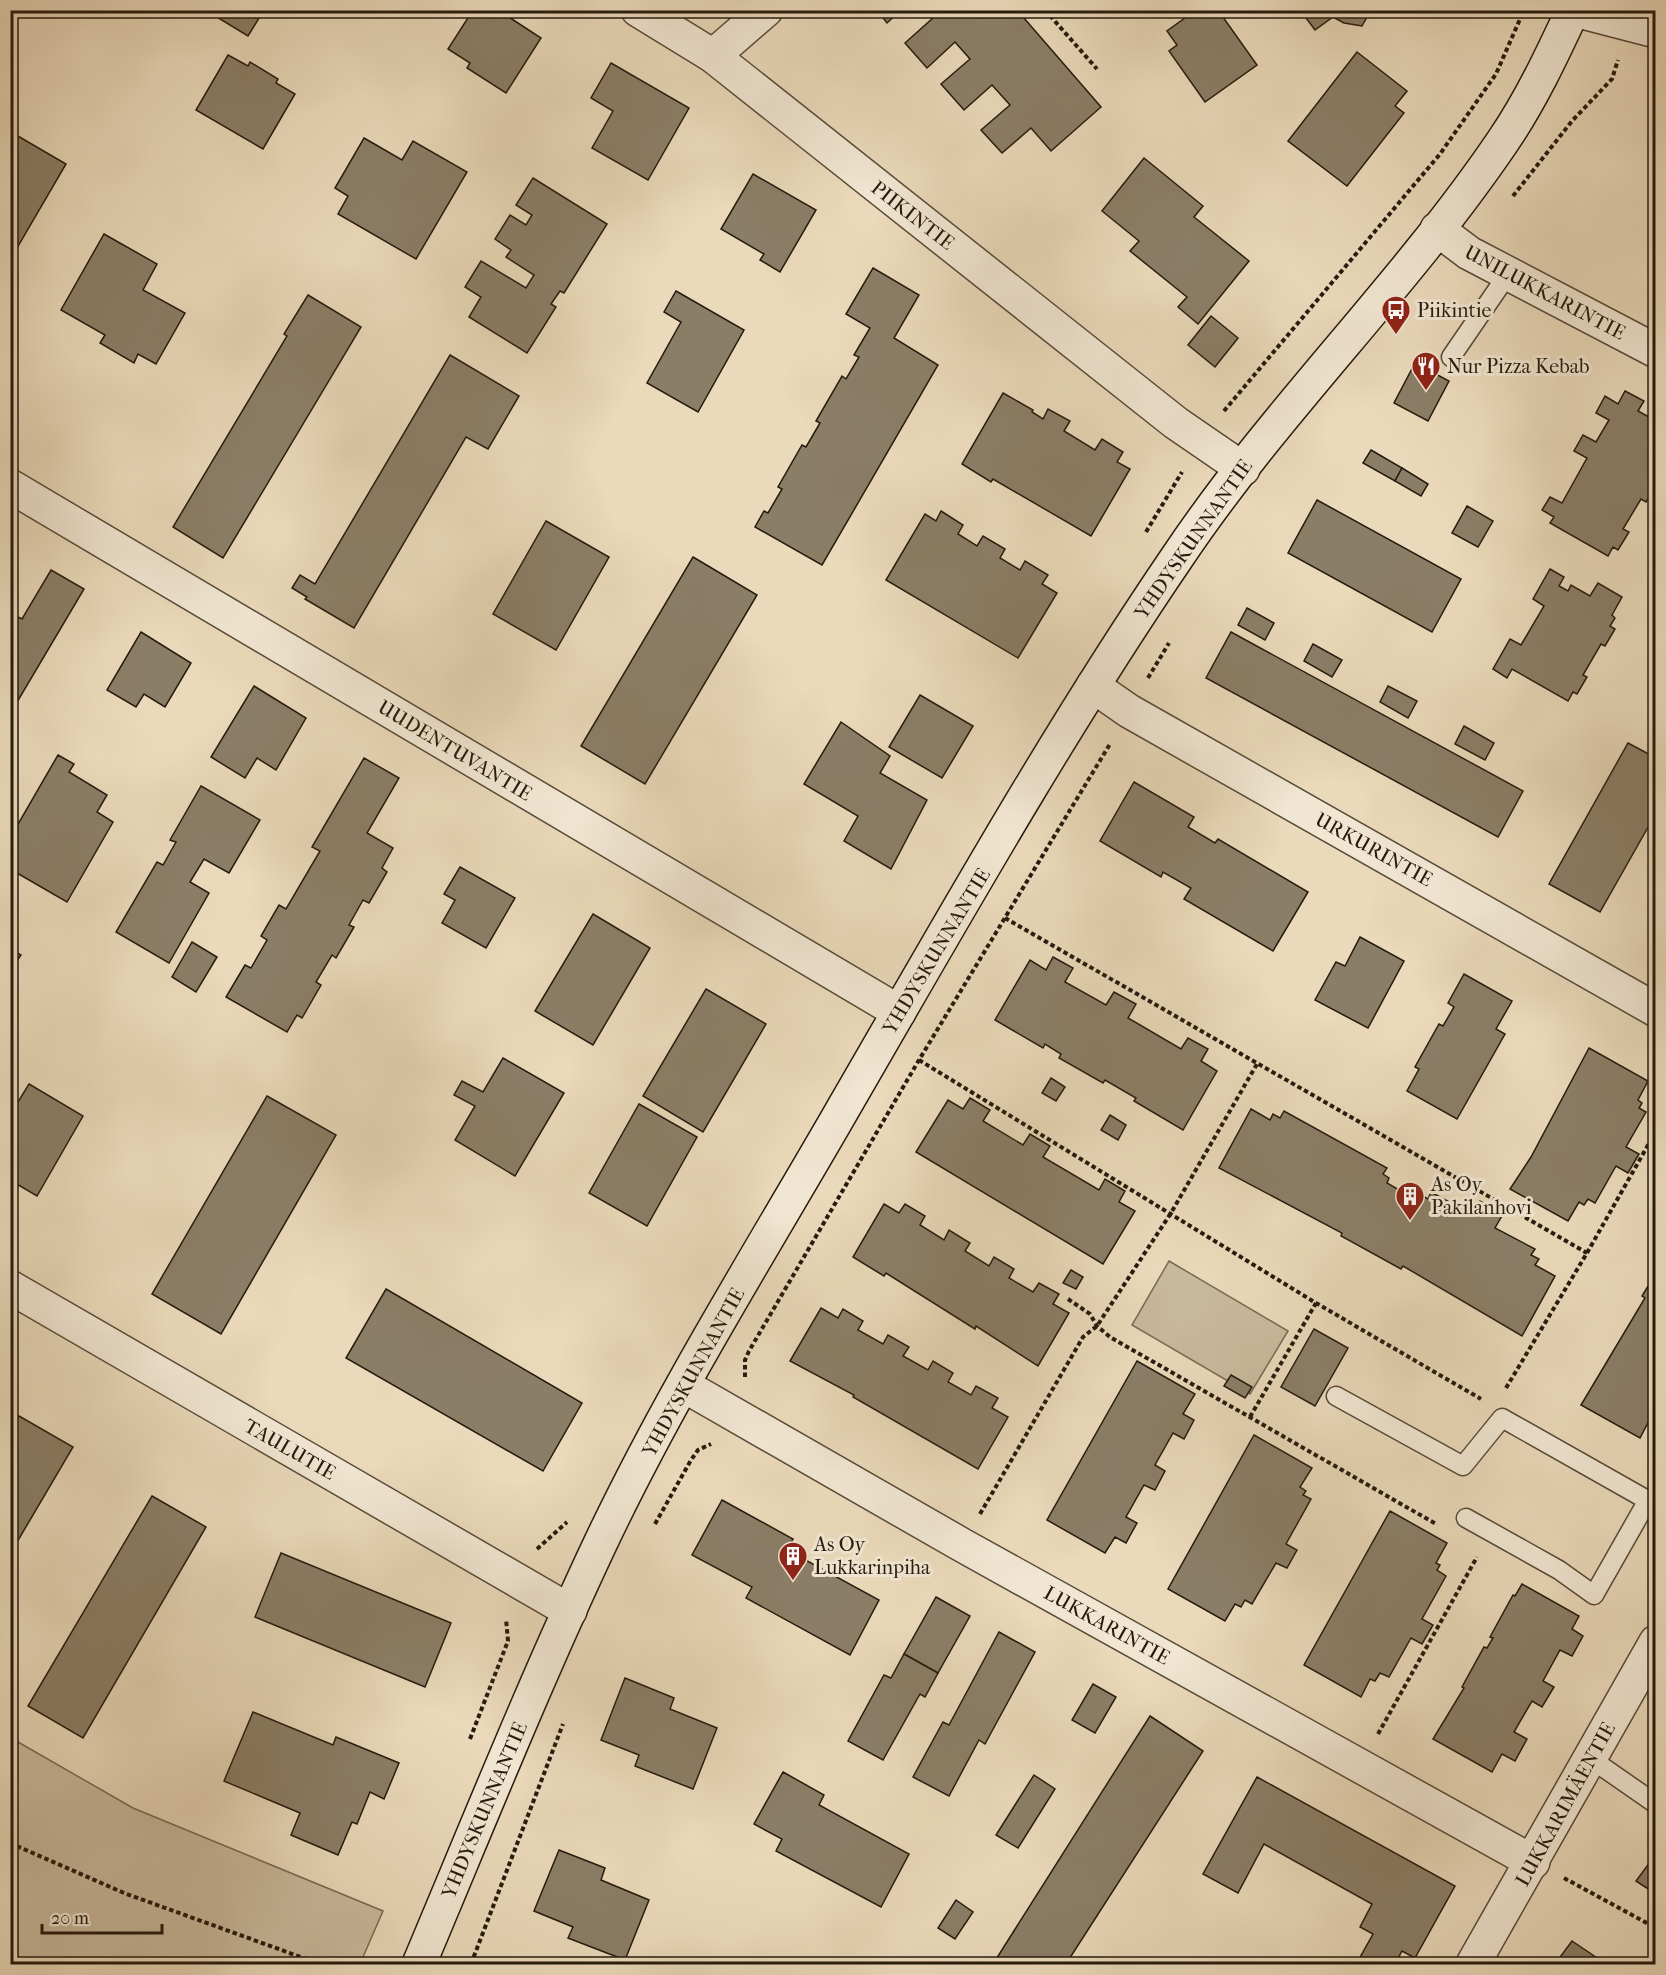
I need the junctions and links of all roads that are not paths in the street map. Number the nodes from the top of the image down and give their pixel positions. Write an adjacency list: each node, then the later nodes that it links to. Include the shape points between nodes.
1 (638, 10): 5 (street, PIIKINTIE)
2 (766, 10): 5 (street)
3 (1574, 10): 4 (street); 6 (street, YHDYSKUNNANTIE, via 1504,141)
4 (1656, 31)
5 (713, 56): 10 (street, PIIKINTIE, via 1176,423)
6 (1437, 230): 7 (street, UNILUKKARINTIE); 10 (street, YHDYSKUNNANTIE, via 1271,429)
7 (1508, 274): 8 (street, UNILUKKARINTIE); 9 (lane)
8 (1656, 351)
9 (1451, 357)
10 (1243, 469): 12 (street, YHDYSKUNNANTIE, via 1181,551)
11 (10, 486): 14 (street, UUDENTUVANTIE)
12 (1093, 686): 13 (street, URKURINTIE, via 1129,711); 14 (street, YHDYSKUNNANTIE)
13 (1656, 1010)
14 (899, 1012): 16 (street, YHDYSKUNNANTIE)
15 (10, 1287): 20 (street, TAULUTIE)
16 (683, 1385): 20 (street, YHDYSKUNNANTIE); 24 (street, LUKKARINTIE)
17 (1336, 1396): 18 (lane, via 1463,1466 1499,1413)
18 (1652, 1503): 19 (lane, via 1594,1595 1559,1570)
19 (1466, 1518)
20 (570, 1611): 25 (street, YHDYSKUNNANTIE)
21 (1656, 1642): 22 (street, LUKKARIMÄENTIE)
22 (1591, 1759): 23 (lane); 24 (street, LUKKARIMÄENTIE)
23 (1656, 1804)
24 (1533, 1862): 26 (street, LUKKARIMÄENTIE)
25 (419, 1965)
26 (1473, 1965)

